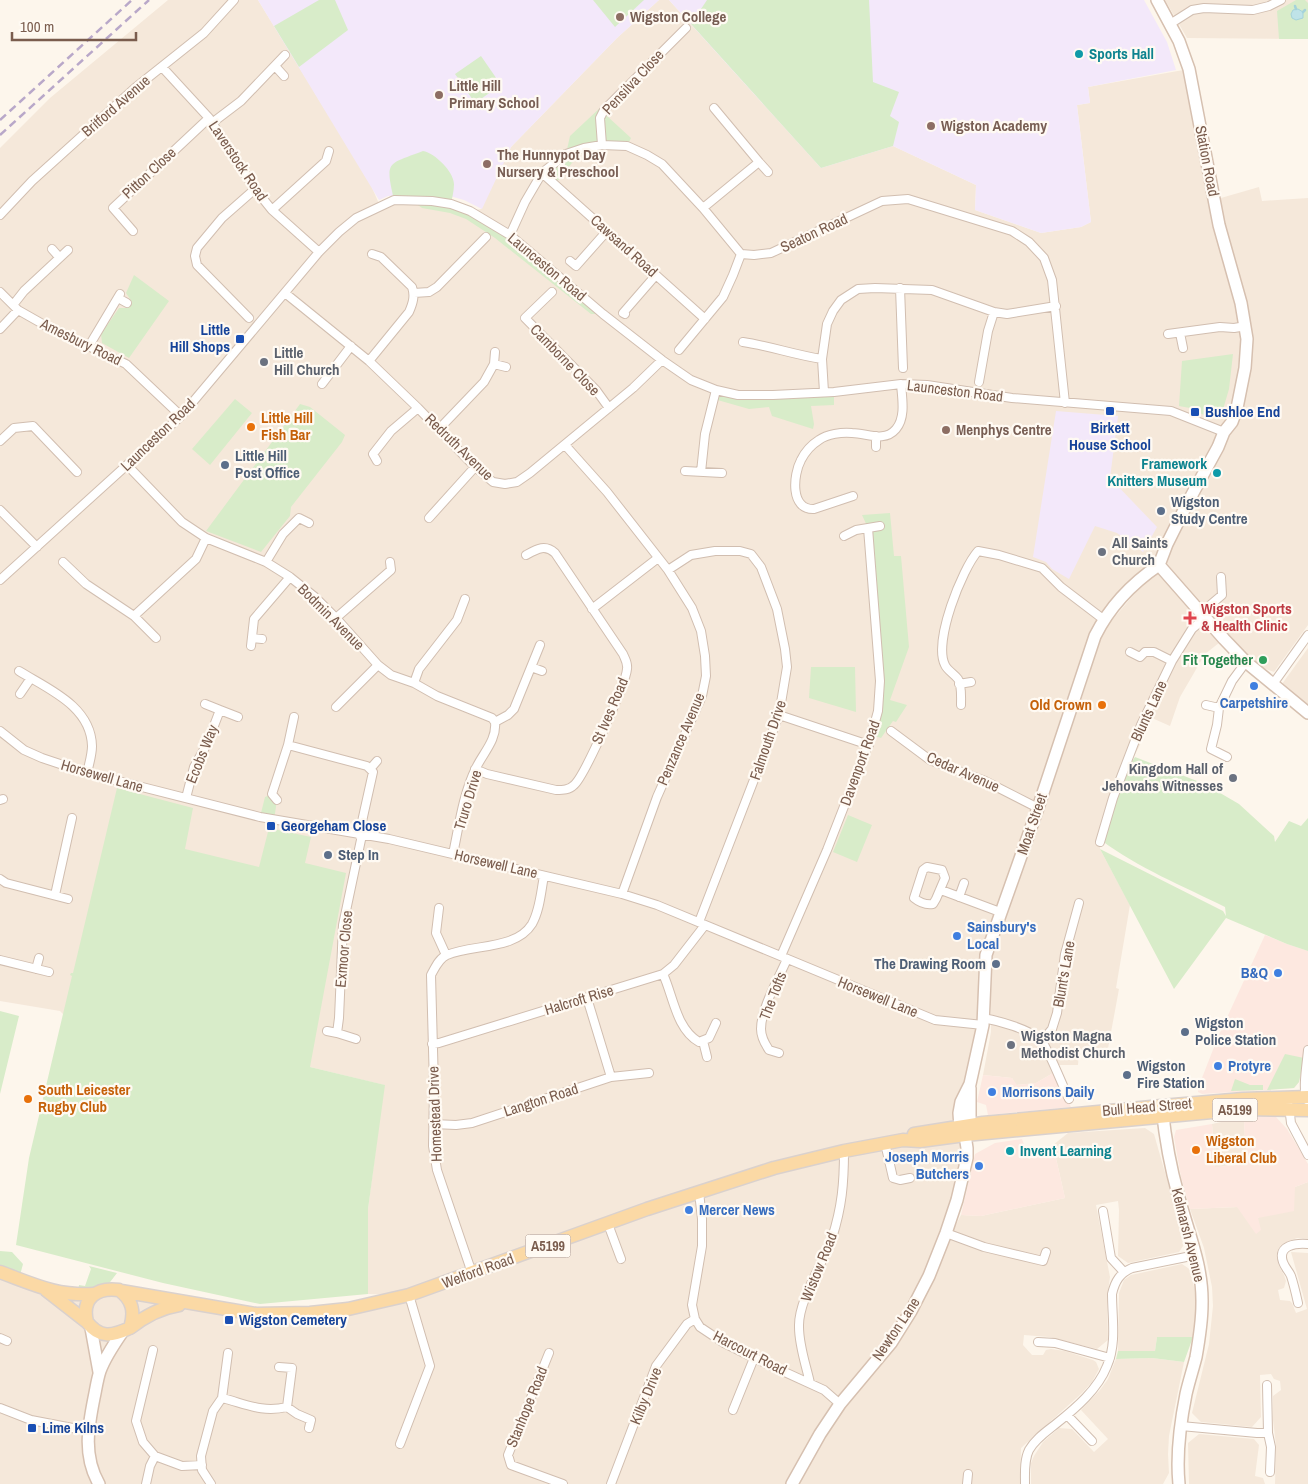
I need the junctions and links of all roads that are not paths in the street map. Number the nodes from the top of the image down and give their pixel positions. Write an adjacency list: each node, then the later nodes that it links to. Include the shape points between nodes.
1 (234, 0): 9 (street, Britford Avenue, via 204,33)
2 (1157, 0): 5 (main road, Station Road)
3 (1281, 0): 4 (street)
4 (1267, 3): 5 (street, via 1253,10 1192,10)
5 (1170, 24): 48 (main road, Station Road, via 1189,68 1219,224)
6 (686, 27): 13 (street, Pensilva Close, via 604,110 600,118)
7 (285, 55): 8 (street)
8 (275, 66): 10 (street); 12 (street, via 241,101)
9 (162, 67): 12 (street, Laverstock Road); 21 (street, Britford Avenue, via 32,181)
10 (284, 76)
11 (714, 108): 15 (street)
12 (211, 120): 18 (street, Laverstock Road); 22 (street, Pitton Close, via 113,208)
13 (602, 145): 16 (street, via 566,154); 19 (street, via 627,146 647,154 662,164)
14 (329, 151): 20 (street, via 330,162)
15 (759, 162): 17 (street); 19 (street)
16 (542, 172): 23 (street, Cawsand Road); 24 (street)
17 (768, 172)
18 (256, 189): 20 (street, Laverstock Road); 46 (street, via 222,218 197,248 195,256 197,265)
19 (703, 208): 32 (street)
20 (272, 210): 30 (street, Laverstock Road)
21 (0, 216)
22 (133, 231)
23 (606, 231): 34 (street, via 576,266); 35 (street, Cawsand Road)
24 (510, 235): 30 (street, Launceston Road, via 451,204 432,200 394,200 356,218); 59 (street, Launceston Road)
25 (486, 237): 27 (street)
26 (470, 240): 27 (street)
27 (477, 246): 40 (street, via 437,287 429,292)
28 (52, 250): 33 (street)
29 (68, 250): 33 (street)
30 (319, 252): 39 (street, Launceston Road)
31 (372, 254): 40 (street, via 381,257 412,287)
32 (741, 254): 42 (street, Seaton Road, via 771,253 882,201 908,199 1012,231 1029,242 1044,258); 47 (street, via 723,297)
33 (59, 257): 43 (street, via 24,291)
34 (570, 261)
35 (656, 275): 44 (street); 47 (street, Cawsand Road)
36 (900, 288): 45 (street, via 932,290); 58 (street, via 858,289 841,300 827,324); 63 (street)
37 (0, 292): 43 (street, Amesbury Road)
38 (552, 292): 71 (street, Camborne Close, via 522,321 596,390)
39 (285, 293): 54 (street, Redruth Avenue); 72 (street, Launceston Road)
40 (414, 293): 60 (street, via 409,312)
41 (127, 303): 53 (street, via 119,296)
42 (1056, 306): 45 (street, via 1007,314); 69 (street, Seaton Road)
43 (16, 307): 49 (street); 53 (street, Amesbury Road, via 48,327)
44 (622, 312)
45 (994, 312): 64 (street)
46 (249, 318)
47 (705, 319): 56 (street)
48 (1246, 326): 50 (street); 74 (main road, via 1246,368 1237,408)
49 (0, 329)
50 (1180, 332): 51 (street); 55 (street)
51 (1168, 334)
52 (744, 342): 58 (street)
53 (89, 346): 72 (street, Amesbury Road, via 126,364)
54 (351, 346): 60 (street, Redruth Avenue); 65 (street)
55 (1183, 348)
56 (679, 350)
57 (495, 352): 61 (street)
58 (822, 359): 68 (street)
59 (662, 360): 67 (street, Launceston Road, via 691,380); 71 (street, Redruth Avenue)
60 (369, 361): 70 (street, Redruth Avenue)
61 (494, 364): 62 (street); 73 (street, via 484,382)
62 (506, 367)
63 (903, 368)
64 (979, 382)
65 (322, 384)
66 (901, 384): 68 (street, Launceston Road); 69 (street, Launceston Road); 75 (street, via 900,423 889,434)
67 (716, 390): 68 (street, Launceston Road, via 773,395); 84 (street, via 705,434)
68 (824, 392)
69 (1065, 403): 74 (street, Launceston Road, via 1171,411)
70 (418, 408): 73 (street, Redruth Avenue); 79 (street, via 391,431 372,454)
71 (609, 408): 77 (street, Redruth Avenue)
72 (181, 416): 80 (street, Launceston Road)
73 (438, 429): 81 (street, Redruth Avenue)
74 (1224, 432): 100 (main road)
75 (876, 436): 78 (street); 86 (street, via 853,432 819,439 800,462 796,497 802,506 814,509)
76 (0, 442): 83 (street, via 14,428 33,426)
77 (565, 445): 81 (street, Redruth Avenue, via 517,482 493,482); 96 (street, Penzance Avenue, via 607,492)
78 (876, 446)
79 (377, 461)
80 (127, 465): 93 (street, Bodmin Avenue, via 182,522); 94 (street, Launceston Road)
81 (475, 467): 88 (street)
82 (685, 471): 84 (street)
83 (77, 472)
84 (701, 472): 85 (street)
85 (722, 473)
86 (853, 496)
87 (0, 510): 94 (street)
88 (429, 518)
89 (309, 523): 98 (street, via 298,516)
90 (880, 526): 91 (street)
91 (868, 528): 92 (street); 144 (street, Davenport Road, via 880,681 878,711)
92 (844, 536)
93 (206, 538): 98 (street, Bodmin Avenue); 110 (street, via 196,559)
94 (37, 547): 106 (street, Launceston Road)
95 (526, 555): 108 (street, St Ives Road, via 541,547 549,548)
96 (658, 558): 102 (street, Penzance Avenue); 108 (street)
97 (63, 562): 103 (street)
98 (266, 562): 104 (street, Bodmin Avenue)
99 (390, 562): 111 (street, via 393,572)
100 (1159, 565): 109 (main road); 112 (main road, Moat Street, via 1138,580)
101 (81, 566): 103 (street)
102 (668, 570): 137 (street, Falmouth Drive, via 692,555 715,551 740,551 750,554 758,562 776,609 785,649 787,667); 161 (street, Penzance Avenue, via 692,608 701,631 706,676 702,696 657,797)
103 (74, 573): 110 (street)
104 (290, 577): 111 (street, Bodmin Avenue); 115 (street, via 254,619 251,642)
105 (1221, 577): 109 (street, Blunts Lane, via 1222,595)
106 (0, 580)
107 (465, 599): 126 (street, via 457,620 420,669)
108 (592, 609): 148 (street, St Ives Road, via 623,654 628,669 580,778 568,790 556,790)
109 (1204, 615): 118 (street, Blunts Lane); 119 (main road)
110 (134, 616): 114 (street)
111 (336, 618): 120 (street, Bodmin Avenue)
112 (1103, 618): 127 (street, via 1061,588 1042,568 978,551 953,598 942,650 945,665); 152 (main road, Moat Street, via 1094,636)
113 (1308, 635): 128 (street)
114 (156, 638)
115 (262, 639)
116 (540, 646): 121 (street)
117 (1130, 652): 118 (street, via 1140,657 1145,652 1154,652)
118 (1172, 661): 155 (street, Blunts Lane, via 1141,725)
119 (1246, 662): 128 (main road); 134 (street)
120 (378, 665): 126 (street, Bodmin Avenue, via 392,675); 133 (street)
121 (531, 666): 123 (street); 140 (street, via 514,709)
122 (19, 671): 124 (street)
123 (542, 671)
124 (31, 678): 129 (street); 149 (street, via 70,703 85,720 92,748)
125 (971, 682): 127 (street)
126 (414, 683): 140 (street, Bodmin Avenue)
127 (959, 684): 131 (street)
128 (1273, 684): 136 (main road)
129 (20, 694)
130 (205, 704): 135 (street, Ecobs Way)
131 (961, 705)
132 (1206, 705): 134 (street)
133 (336, 707)
134 (1219, 708): 145 (street, via 1211,749)
135 (220, 710): 138 (street, Ecobs Way); 151 (street, Ecobs Way, via 194,767)
136 (1308, 713)
137 (779, 715): 144 (street); 168 (street, Falmouth Drive)
138 (238, 717)
139 (294, 717): 143 (street)
140 (495, 722): 148 (street, Truro Drive, via 494,738)
141 (891, 731): 152 (street, Cedar Avenue, via 930,760)
142 (1, 733): 149 (street, Horsewell Lane, via 24,750)
143 (288, 745): 147 (street); 150 (street)
144 (869, 745): 171 (street, Davenport Road)
145 (1227, 757)
146 (377, 761): 147 (street)
147 (371, 768): 154 (street, via 373,772)
148 (475, 769): 156 (street, Truro Drive)
149 (87, 773): 151 (street, Horsewell Lane)
150 (271, 797)
151 (186, 798): 154 (street, Horsewell Lane, via 260,817)
152 (1038, 808): 167 (main road, Moat Street)
153 (72, 818): 162 (street)
154 (361, 835): 156 (street, Horsewell Lane); 180 (street, Exmoor Close, via 344,925)
155 (1100, 842)
156 (453, 854): 157 (street, Horsewell Lane)
157 (544, 876): 161 (street, Horsewell Lane); 169 (street, via 537,912 524,934 513,940)
158 (0, 879): 162 (street)
159 (964, 883): 163 (street)
160 (940, 890): 160 (street, via 933,904 918,902 914,898 923,870 927,867 944,873); 163 (street)
161 (622, 894): 168 (street, Horsewell Lane)
162 (55, 895): 164 (street)
163 (959, 897): 167 (street)
164 (68, 899)
165 (1079, 903): 183 (street, Blunt's Lane, via 1065,954 1057,1013 1052,1029)
166 (439, 908): 169 (street, via 436,933)
167 (1000, 912): 177 (main road, Moat Street, via 986,955)
168 (702, 924): 171 (street, Horsewell Lane); 175 (street, Halcroft Rise, via 674,965)
169 (446, 955): 184 (street, Homestead Drive, via 432,975)
170 (39, 958): 173 (street)
171 (784, 958): 177 (street, Horsewell Lane, via 935,1020); 185 (street, The Tofts, via 763,1014 761,1029)
172 (0, 960): 173 (street)
173 (36, 969): 174 (street)
174 (49, 972)
175 (664, 974): 176 (street, Halcroft Rise); 182 (street, via 680,1020 688,1033 699,1042)
176 (587, 998): 184 (street, Halcroft Rise); 191 (street)
177 (983, 1021): 183 (street, Horsewell Lane, via 1015,1027); 198 (main road, Moat Street, via 970,1084 961,1102)
178 (716, 1023): 182 (street, via 709,1038)
179 (327, 1031): 180 (street)
180 (337, 1034): 181 (street)
181 (356, 1039)
182 (703, 1041): 188 (street)
183 (1042, 1041): 193 (street)
184 (432, 1044): 197 (street, Homestead Drive)
185 (769, 1050): 187 (street); 189 (street)
186 (1308, 1050): 192 (street)
187 (779, 1054)
188 (707, 1057)
189 (765, 1058)
190 (650, 1072): 191 (street, Langton Road)
191 (611, 1077): 197 (street, Langton Road, via 472,1123)
192 (1307, 1099): 194 (main road, Bull Head Street / A5199)
193 (1069, 1100)
194 (1289, 1103): 195 (main road, Bull Head Street / A5199); 196 (main road, Bull Head Street / A5199, via 1244,1109); 201 (street, via 1291,1123)
195 (1308, 1110)
196 (1162, 1111): 198 (main road, Bull Head Street / A5199, via 1000,1132); 198 (main road, Bull Head Street / A5199, via 986,1123); 210 (main road, Kelmarsh Avenue, via 1178,1193)
197 (433, 1124): 214 (street, Homestead Drive, via 437,1170)
198 (957, 1131): 199 (main road, Welford Road / A5199, via 914,1134); 202 (main road, Moat Street, via 967,1148)
199 (885, 1143): 200 (main road, Welford Road / A5199); 203 (street, via 893,1178)
200 (844, 1151): 204 (main road, Welford Road / A5199, via 774,1168); 234 (street, Wistow Road, via 844,1181 838,1213 798,1325)
201 (1308, 1155)
202 (966, 1158): 207 (main road, Newton Lane)
203 (910, 1178)
204 (699, 1192): 206 (main road, Welford Road / A5199); 221 (street, via 702,1246 692,1305)
205 (1104, 1211): 212 (street, via 1111,1258)
206 (608, 1224): 211 (street); 214 (main road, Welford Road / A5199)
207 (946, 1233): 209 (street, via 984,1247 1043,1262); 237 (main road, Newton Lane, via 911,1311 891,1343)
208 (1308, 1244): 219 (street, via 1288,1246 1282,1256)
209 (1046, 1252)
210 (1196, 1255): 212 (street); 242 (main road, Kelmarsh Avenue, via 1201,1277 1201,1325)
211 (621, 1259)
212 (1123, 1271): 229 (street, via 1112,1294)
213 (0, 1272): 215 (main road)
214 (472, 1273): 218 (main road, Welford Road / A5199)
215 (46, 1290): 217 (main road, via 70,1295); 222 (main road)
216 (121, 1291): 217 (main road, via 113,1289); 220 (main road, Welford Road / A5199); 223 (main road, via 130,1299 133,1311)
217 (93, 1294): 222 (main road, via 86,1304)
218 (409, 1295): 220 (main road, Welford Road / A5199, via 310,1314 256,1314); 249 (street, via 430,1366)
219 (1298, 1303)
220 (189, 1304): 223 (main road, Welford Road / A5199, via 166,1307)
221 (695, 1319): 228 (street, Harcourt Road, via 700,1327); 258 (street, Kilby Drive, via 687,1324 656,1366)
222 (89, 1325): 223 (main road, via 99,1334 113,1335); 231 (main road)
223 (126, 1330): 231 (main road, via 109,1351)
224 (1038, 1342): 229 (street, via 1055,1343)
225 (153, 1350): 232 (street)
226 (228, 1353): 236 (street)
227 (549, 1353): 257 (street, Stanhope Road, via 508,1455 511,1465)
228 (754, 1358): 234 (street, Harcourt Road); 240 (street)
229 (1110, 1358): 241 (street, via 1089,1394)
230 (280, 1367): 238 (street, via 292,1368)
231 (99, 1372): 244 (main road)
232 (148, 1373): 233 (street); 250 (street, via 136,1421 143,1442)
233 (157, 1375)
234 (810, 1383): 237 (street, Harcourt Road)
235 (1267, 1385): 245 (street)
236 (222, 1398): 238 (street, via 260,1409); 246 (street, via 213,1411)
237 (840, 1404): 259 (main road, Newton Lane)
238 (287, 1407): 243 (street, via 311,1420)
239 (0, 1408): 244 (street, via 31,1420)
240 (733, 1410)
241 (1067, 1415): 247 (street); 261 (street, via 1038,1439 1029,1451)
242 (1181, 1426): 245 (street); 262 (main road, Kelmarsh Avenue, via 1177,1462)
243 (309, 1428)
244 (88, 1430): 254 (main road, via 92,1473)
245 (1268, 1432): 252 (street)
246 (205, 1440): 248 (street); 251 (street)
247 (1092, 1441)
248 (214, 1442)
249 (400, 1444)
250 (155, 1456): 251 (street, via 182,1466); 255 (street)
251 (202, 1465): 256 (street)
252 (1270, 1472)
253 (968, 1474): 260 (street)
254 (99, 1484)
255 (146, 1484)
256 (211, 1484)
257 (563, 1484)
258 (611, 1484)
259 (792, 1484)
260 (967, 1484)
261 (1025, 1484)
262 (1179, 1484)

